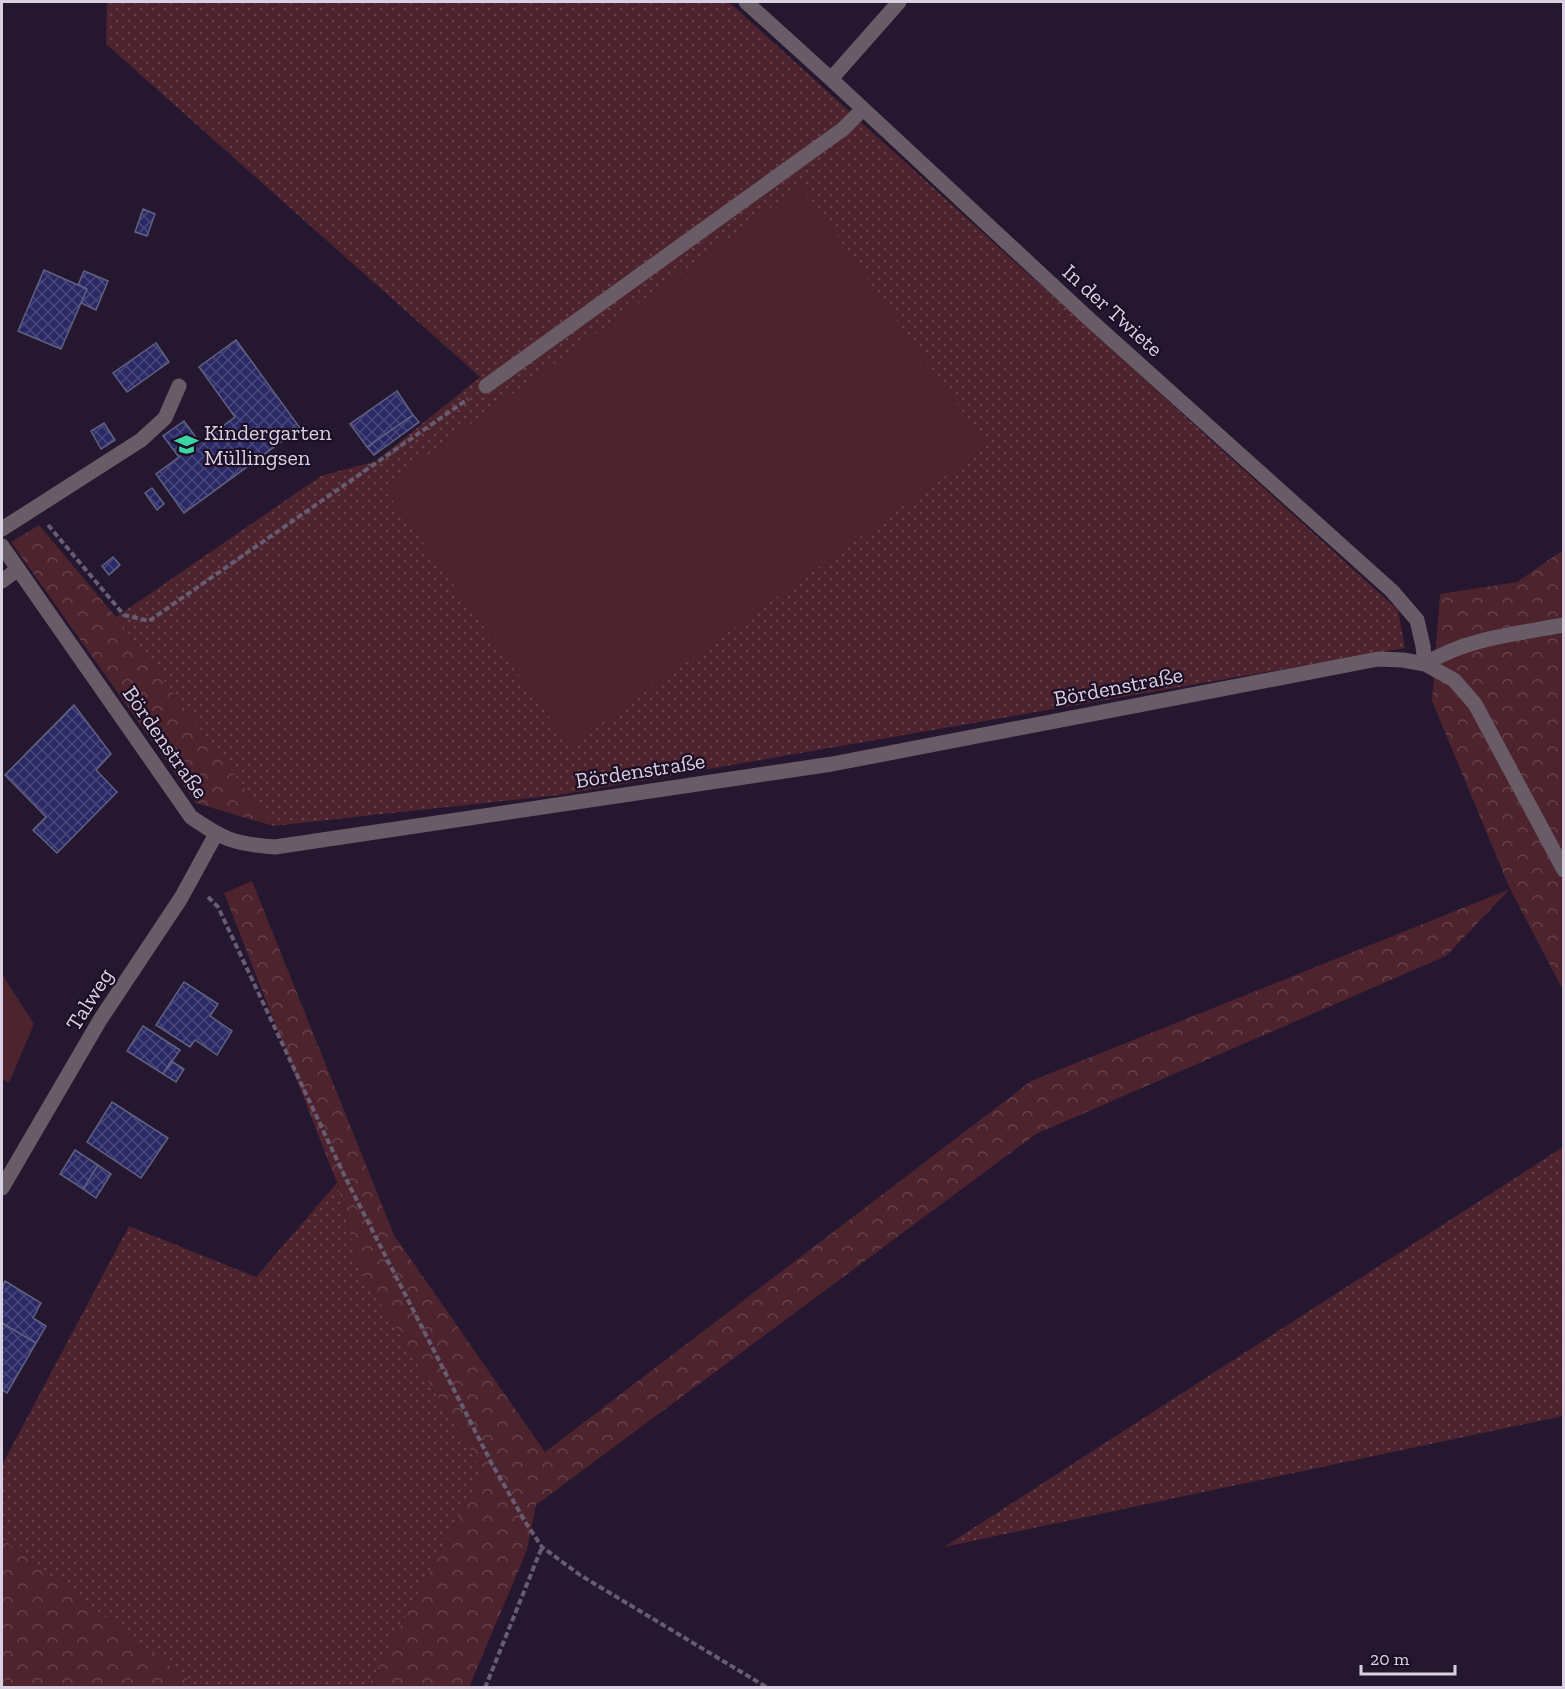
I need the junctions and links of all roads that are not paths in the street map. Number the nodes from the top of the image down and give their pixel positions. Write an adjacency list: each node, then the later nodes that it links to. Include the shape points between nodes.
1 (746, 2): 3 (street, In der Twiete)
2 (899, 2): 3 (street)
3 (831, 79): 4 (street, In der Twiete)
4 (863, 109): 6 (street, via 843,129); 12 (street, In der Twiete, via 1089,319 1392,591 1417,620)
5 (179, 386): 7 (street, via 165,418 141,440)
6 (486, 386)
7 (2, 530)
8 (2, 546): 9 (street, Bördenstraße)
9 (18, 569): 10 (street); 13 (street, Bördenstraße, via 191,817)
10 (2, 580)
11 (1563, 626): 12 (street, via 1468,643)
12 (1425, 664): 13 (street, Bördenstraße, via 1378,659 832,764 275,847 243,845); 14 (street, via 1454,680 1475,704)
13 (216, 834): 15 (street, Talweg, via 191,880 100,1020)
14 (1563, 870)
15 (2, 1188)

